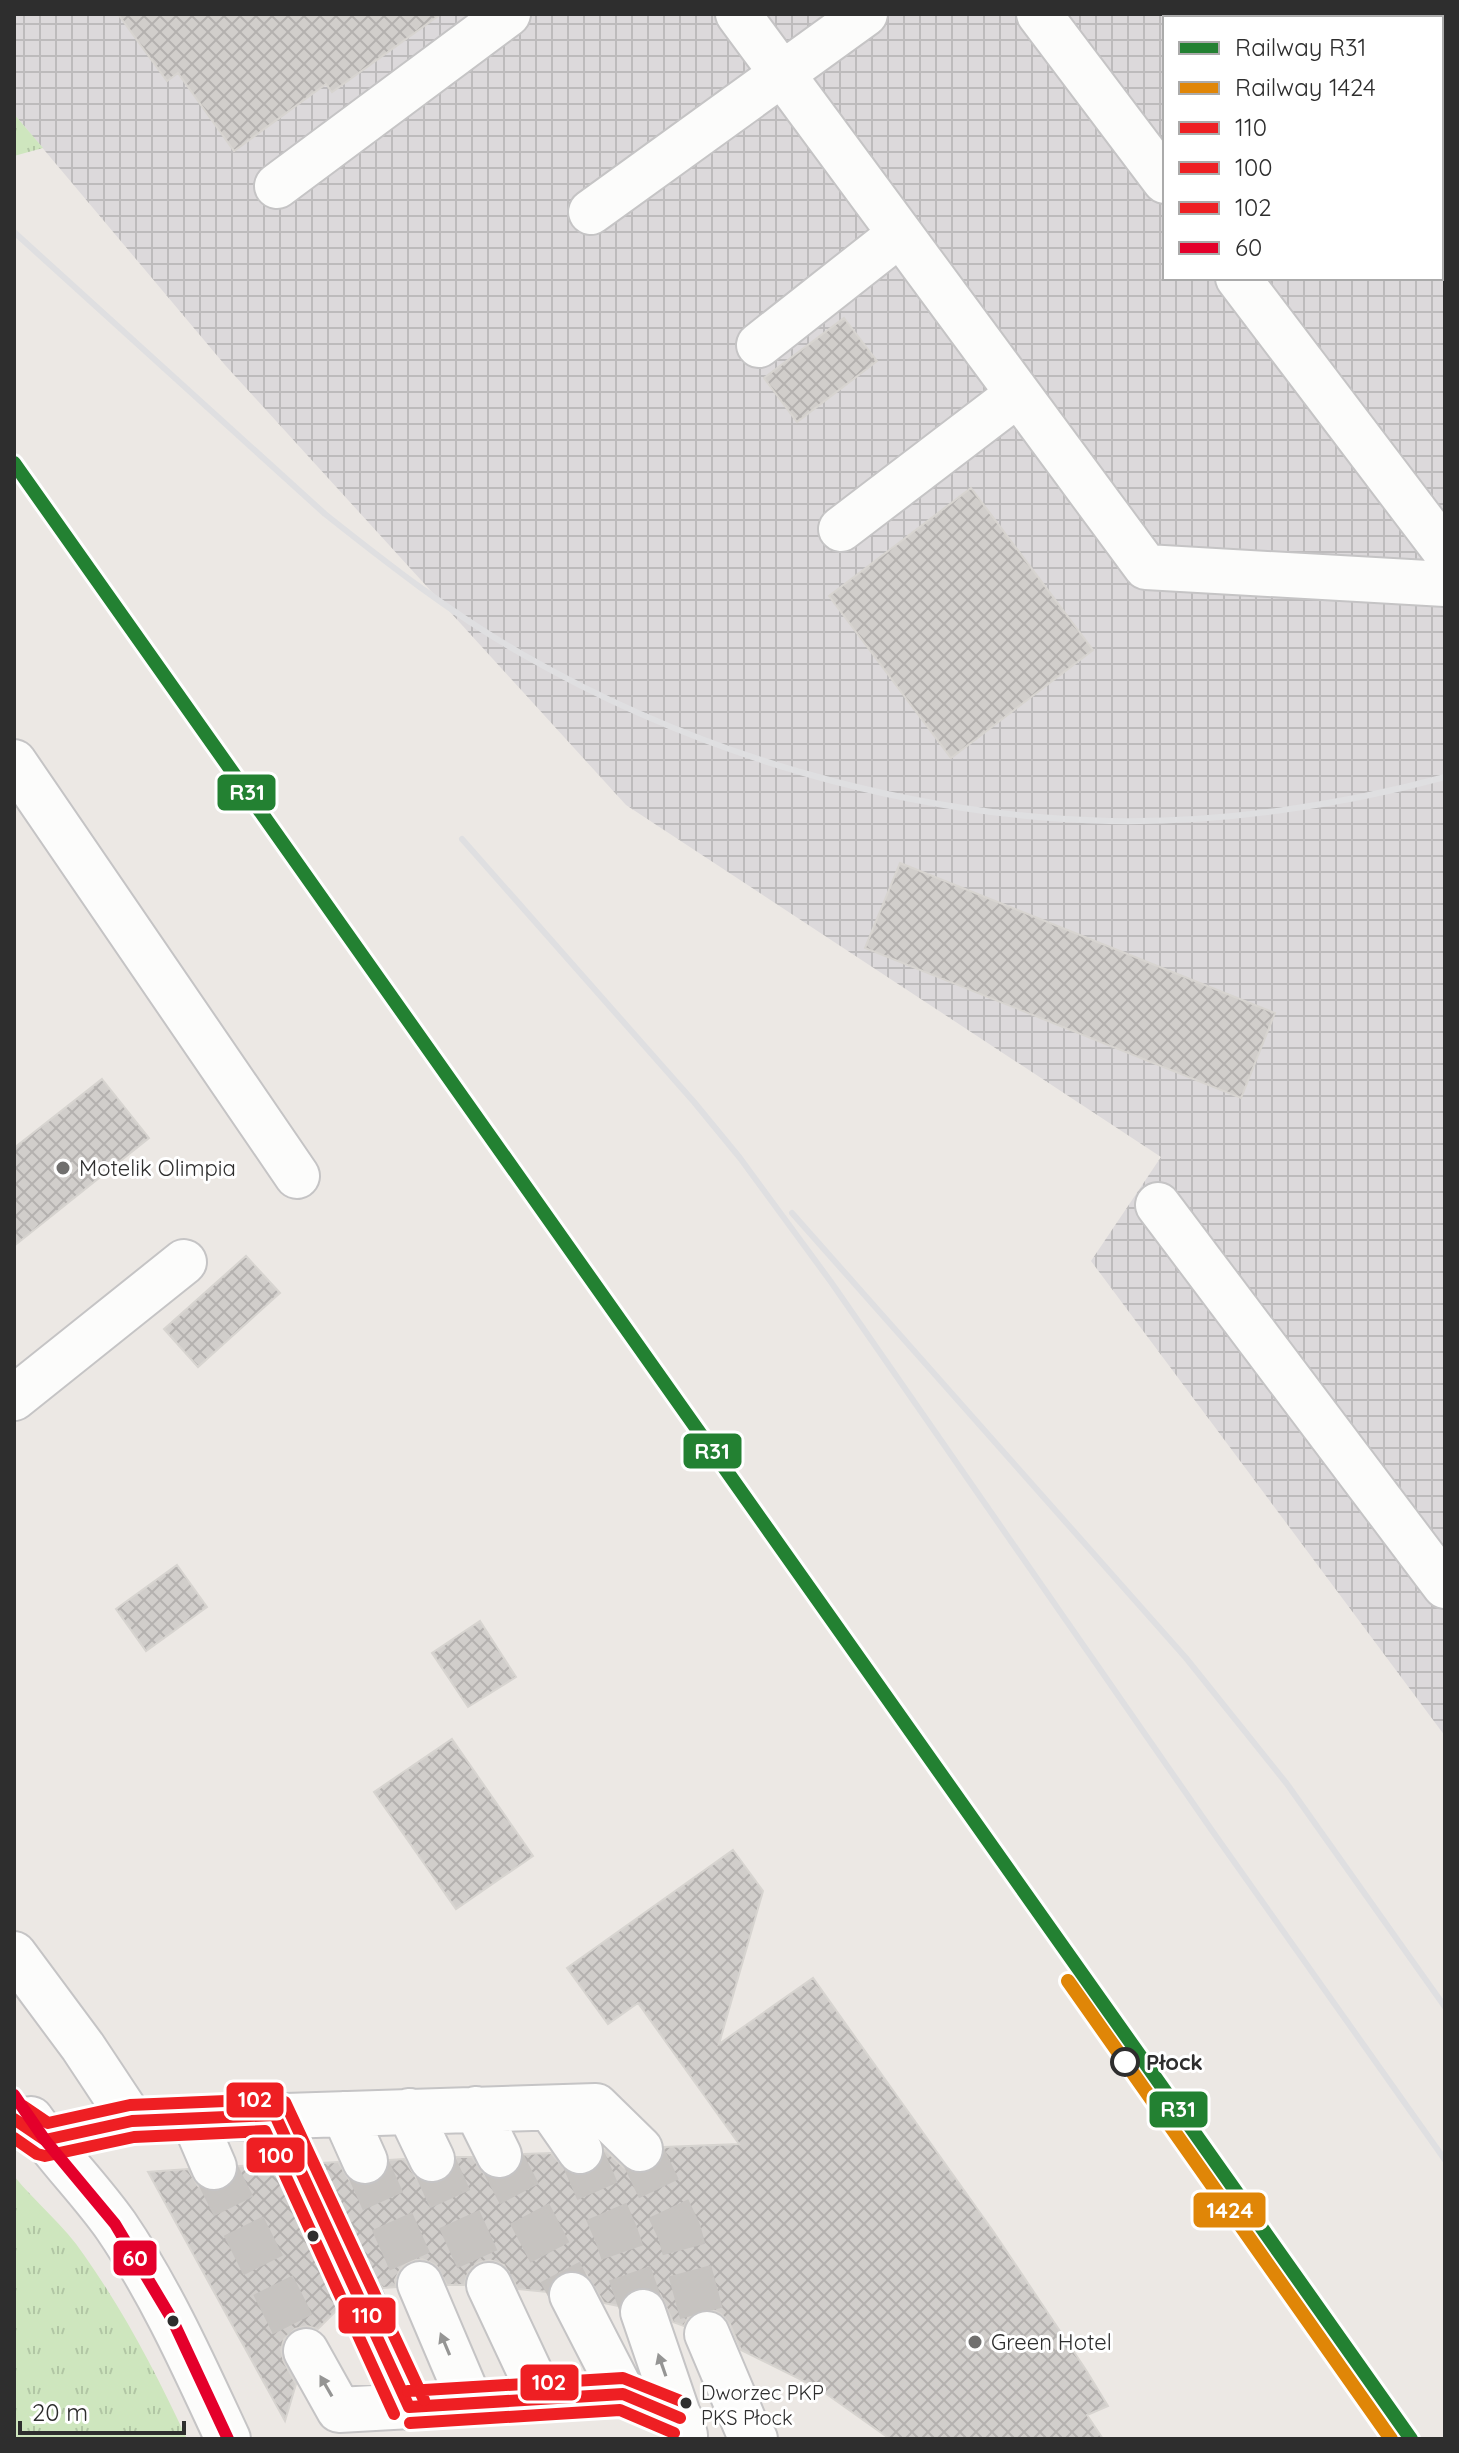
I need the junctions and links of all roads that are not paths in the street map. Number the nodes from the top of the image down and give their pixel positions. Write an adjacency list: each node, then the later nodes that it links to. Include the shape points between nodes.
1 (508, 14): 7 (street)
2 (738, 14): 5 (street)
3 (865, 14): 5 (street)
4 (1039, 14): 6 (street)
5 (782, 74): 8 (street); 9 (street)
6 (1163, 178)
7 (277, 186)
8 (591, 212)
9 (900, 234): 11 (street); 12 (street)
10 (1240, 280): 14 (street)
11 (759, 345)
12 (1018, 394): 13 (street); 15 (street, via 1146,567)
13 (841, 529)
14 (1445, 551)
15 (1445, 584)
16 (15, 767): 17 (street)
17 (297, 1176)
18 (1158, 1205): 21 (street)
19 (184, 1262): 20 (street)
20 (14, 1398)
21 (1445, 1586)
22 (14, 1954): 30 (street)
23 (14, 2095): 31 (street)
24 (550, 2108): 25 (street); 32 (street, via 596,2106); 33 (street)
25 (476, 2109): 26 (street); 34 (street)
26 (409, 2111): 27 (street); 35 (street)
27 (344, 2114): 28 (street); 36 (street)
28 (275, 2115): 29 (street); 37 (street)
29 (193, 2118): 30 (street); 38 (street)
30 (132, 2121): 31 (street)
31 (30, 2129): 52 (street, via 115,2224 173,2321)
32 (640, 2149)
33 (580, 2151)
34 (499, 2155)
35 (432, 2159)
36 (365, 2161)
37 (297, 2164)
38 (214, 2167)
39 (420, 2284): 48 (street, one-way to 39)
40 (489, 2285): 47 (street)
41 (359, 2295): 49 (street)
42 (572, 2295): 46 (street)
43 (643, 2312): 50 (street, one-way to 43)
44 (707, 2334): 51 (street)
45 (306, 2351): 49 (street, one-way to 45, via 339,2410)
46 (623, 2394): 47 (street); 50 (street)
47 (542, 2398): 48 (street)
48 (471, 2404): 49 (street)
49 (409, 2407)
50 (683, 2428)
51 (748, 2436)
52 (228, 2439)

